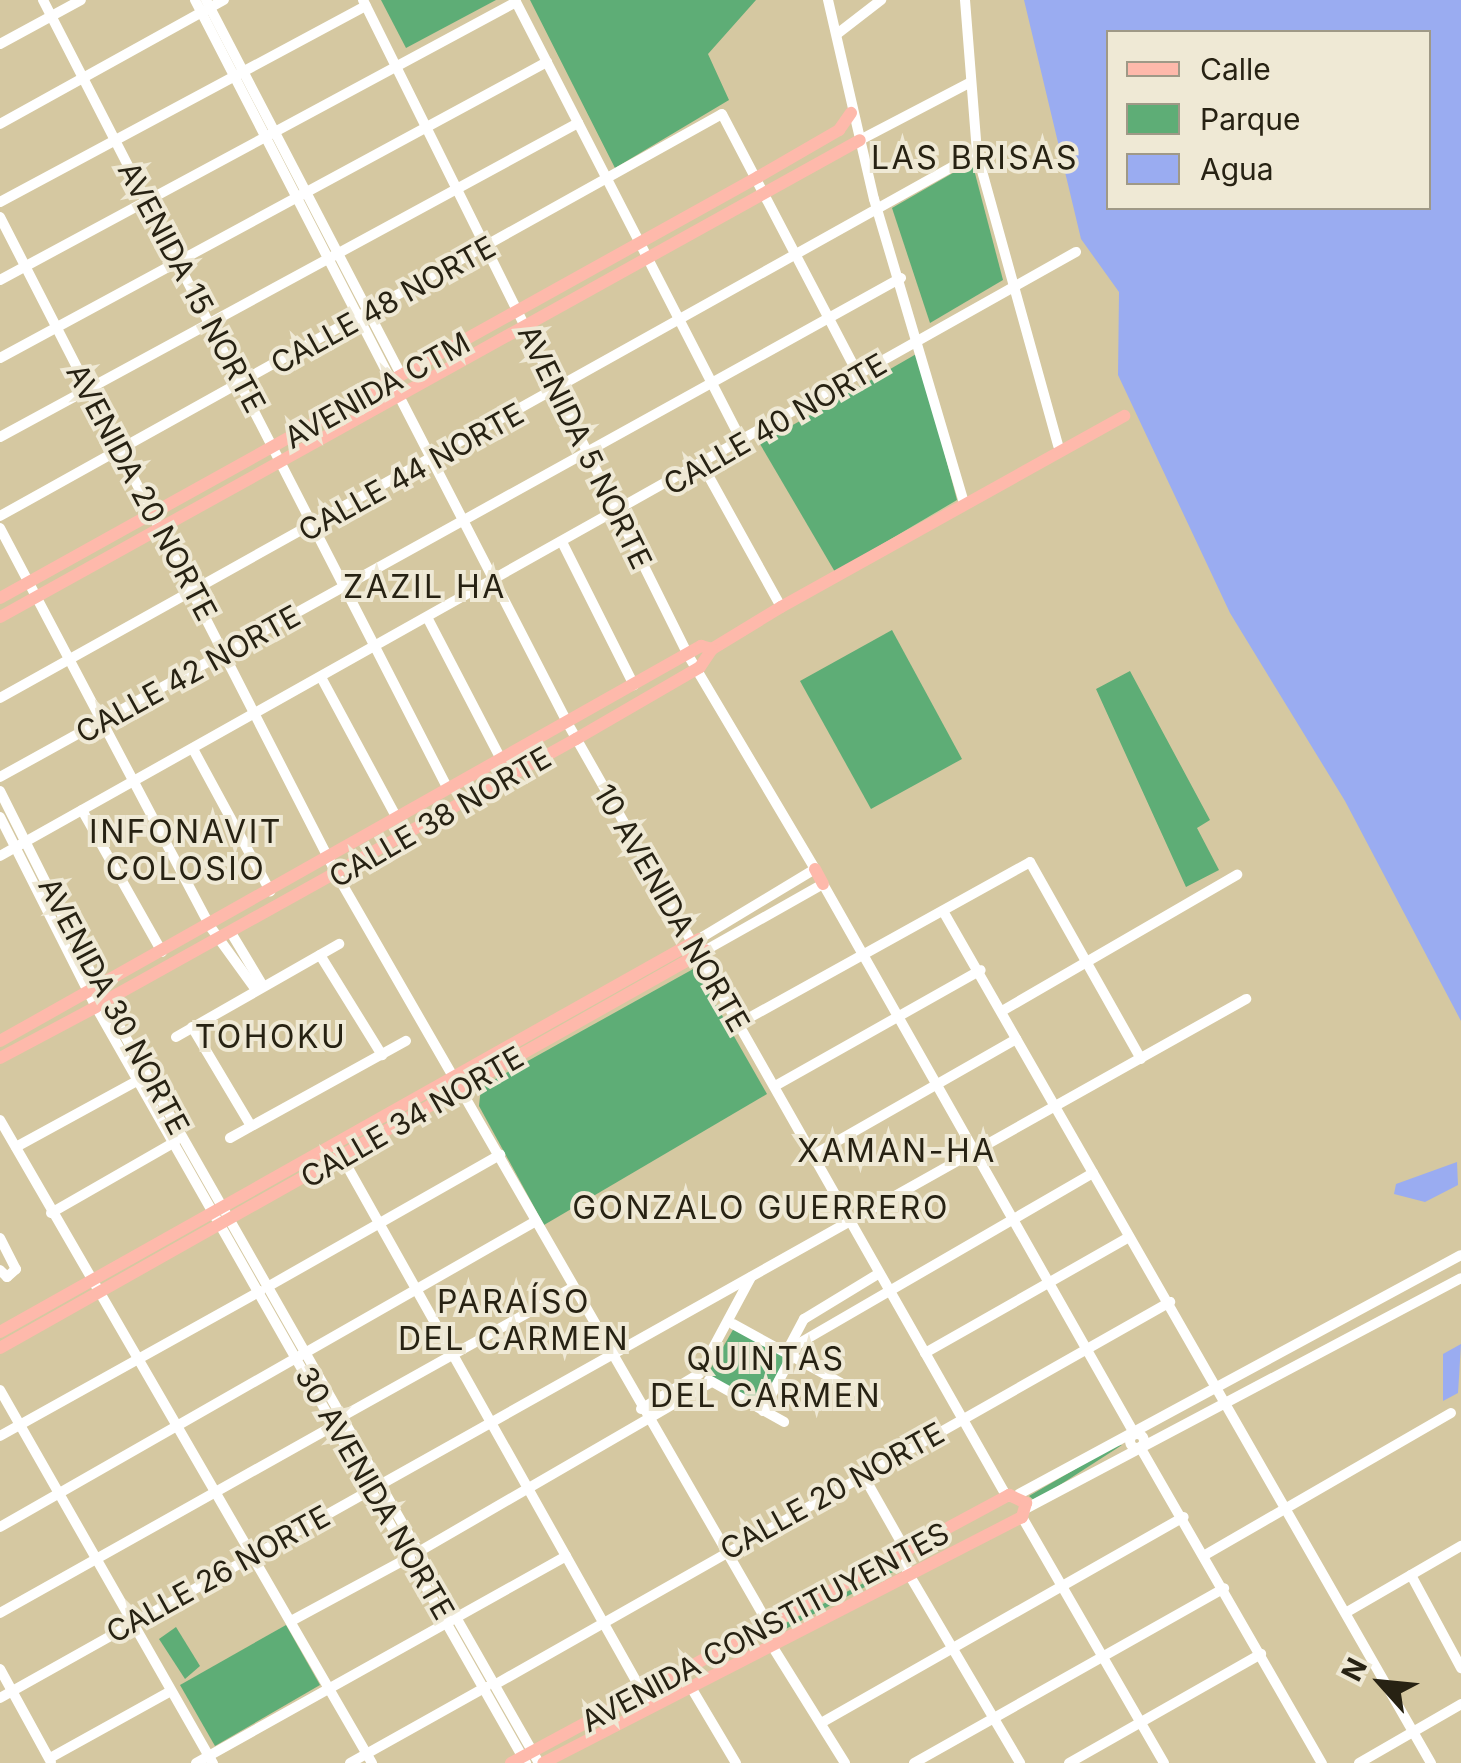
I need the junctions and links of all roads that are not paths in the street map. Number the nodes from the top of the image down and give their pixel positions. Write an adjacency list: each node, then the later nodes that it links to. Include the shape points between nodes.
1 (42, 0): 11 (street, AVENIDA 15 NORTE)
2 (81, 0): 11 (street)
3 (195, 0): 10 (street, 10 AVENIDA NORTE)
4 (224, 0): 10 (street)
5 (828, 0): 12 (street)
6 (882, 0): 12 (street)
7 (965, 0): 18 (street)
8 (516, 2): 14 (street); 15 (street)
9 (365, 3): 15 (street, AVENIDA 5 NORTE); 16 (street)
10 (206, 7): 16 (street, 10 AVENIDA NORTE); 17 (street)
11 (51, 17): 13 (street); 17 (street, AVENIDA 15 NORTE)
12 (838, 34): 19 (street)
13 (0, 44)
14 (547, 62): 20 (street); 22 (street)
15 (392, 66): 22 (street, AVENIDA 5 NORTE); 23 (street)
16 (238, 73): 23 (street, 10 AVENIDA NORTE); 24 (street)
17 (81, 80): 21 (street); 24 (street, AVENIDA 15 NORTE)
18 (971, 82): 25 (street); 26 (street)
19 (850, 113): 25 (street); 27 (main road, AVENIDA CTM, via 839,130)
20 (578, 123): 28 (street); 29 (street)
21 (0, 124)
22 (422, 128): 29 (street, AVENIDA 5 NORTE); 30 (street)
23 (268, 132): 30 (street, 10 AVENIDA NORTE); 32 (street)
24 (114, 139): 32 (street, AVENIDA 15 NORTE); 33 (street)
25 (860, 140): 31 (main road); 34 (street)
26 (976, 153): 34 (street, CALLE 44 NORTE); 46 (street)
27 (758, 177): 28 (street, CALLE 48 NORTE, via 722,114); 31 (street); 36 (main road, AVENIDA CTM)
28 (608, 181): 36 (street); 37 (street, CALLE 48 NORTE)
29 (452, 188): 37 (street, AVENIDA 5 NORTE); 39 (street)
30 (300, 193): 39 (street, 10 AVENIDA NORTE); 42 (street)
31 (765, 193): 40 (street); 41 (main road)
32 (146, 200): 42 (street, AVENIDA 15 NORTE); 43 (street)
33 (0, 202)
34 (881, 206): 40 (street, CALLE 44 NORTE); 44 (street)
35 (0, 217): 43 (street, AVENIDA 20 NORTE)
36 (636, 245): 41 (street); 50 (main road, AVENIDA CTM)
37 (484, 250): 48 (street, CALLE 48 NORTE); 50 (street, AVENIDA 5 NORTE)
38 (1076, 252): 46 (street, CALLE 40 NORTE)
39 (331, 255): 48 (street, 10 AVENIDA NORTE); 49 (street)
40 (798, 256): 47 (street); 52 (street, CALLE 44 NORTE)
41 (644, 261): 50 (main road); 52 (street)
42 (178, 262): 49 (street, AVENIDA 15 NORTE); 51 (street)
43 (25, 266): 45 (street); 51 (street, AVENIDA 20 NORTE)
44 (900, 278): 47 (street, CALLE 42 NORTE); 53 (street)
45 (0, 280)
46 (1014, 293): 53 (street, CALLE 40 NORTE); 65 (street)
47 (827, 316): 55 (street); 58 (street, CALLE 42 NORTE)
48 (362, 318): 56 (street, 10 AVENIDA NORTE); 57 (street, CALLE 48 NORTE)
49 (208, 322): 57 (street, AVENIDA 15 NORTE); 59 (street)
50 (516, 322): 56 (main road, AVENIDA CTM); 60 (main road, AVENIDA CTM); 61 (street, AVENIDA 5 NORTE)
51 (55, 326): 54 (street); 59 (street, AVENIDA 20 NORTE)
52 (676, 326): 58 (street); 61 (street, CALLE 44 NORTE)
53 (917, 344): 55 (street, CALLE 40 NORTE); 71 (street)
54 (0, 358)
55 (858, 374): 64 (street, CALLE 40 NORTE)
56 (397, 378): 60 (street, 10 AVENIDA NORTE); 67 (main road, AVENIDA CTM)
57 (240, 383): 66 (street, CALLE 48 NORTE); 67 (street, AVENIDA 15 NORTE)
58 (712, 383): 64 (street); 68 (street, CALLE 42 NORTE)
59 (88, 388): 63 (street); 66 (street, AVENIDA 20 NORTE)
60 (405, 391): 67 (main road, AVENIDA CTM); 69 (street, 10 AVENIDA NORTE)
61 (557, 392): 68 (street, AVENIDA 5 NORTE); 69 (street, CALLE 44 NORTE)
62 (1124, 416): 65 (main road, CALLE 38 NORTE)
63 (0, 437)
64 (743, 444): 70 (street, CALLE 40 NORTE)
65 (1058, 446): 71 (main road, CALLE 38 NORTE)
66 (118, 449): 72 (street, AVENIDA 20 NORTE); 74 (street, CALLE 48 NORTE)
67 (279, 452): 72 (main road, AVENIDA CTM); 76 (street, AVENIDA 15 NORTE); 77 (main road, AVENIDA CTM)
68 (588, 452): 73 (street, AVENIDA 5 NORTE); 75 (street, CALLE 42 NORTE)
69 (438, 457): 75 (street, 10 AVENIDA NORTE); 76 (street, CALLE 44 NORTE)
70 (703, 466): 73 (street, CALLE 40 NORTE); 86 (street)
71 (964, 502): 86 (main road, CALLE 38 NORTE)
72 (156, 513): 77 (street, AVENIDA 20 NORTE); 81 (main road, AVENIDA CTM)
73 (618, 513): 79 (street, CALLE 40 NORTE); 92 (street, AVENIDA 5 NORTE)
74 (0, 516)
75 (465, 520): 80 (street, 10 AVENIDA NORTE); 82 (street, CALLE 42 NORTE)
76 (317, 524): 82 (street, AVENIDA 15 NORTE); 83 (street, CALLE 44 NORTE)
77 (164, 526): 83 (street, AVENIDA 20 NORTE); 85 (main road, AVENIDA CTM)
78 (0, 528): 81 (street)
79 (564, 544): 80 (street, CALLE 40 NORTE); 96 (street)
80 (499, 580): 88 (street, CALLE 40 NORTE); 100 (street, 10 AVENIDA NORTE)
81 (27, 584): 84 (main road, AVENIDA CTM); 85 (street)
82 (346, 586): 89 (street, AVENIDA 15 NORTE); 91 (street, CALLE 42 NORTE)
83 (194, 590): 91 (street, AVENIDA 20 NORTE); 93 (street, CALLE 44 NORTE)
84 (0, 598)
85 (34, 598): 87 (main road, AVENIDA CTM); 93 (street)
86 (780, 607): 90 (main road, CALLE 38 NORTE)
87 (0, 617)
88 (428, 619): 89 (street, CALLE 40 NORTE); 103 (street)
89 (376, 646): 95 (street, CALLE 40 NORTE); 106 (street, AVENIDA 15 NORTE)
90 (712, 649): 92 (main road, CALLE 38 NORTE); 94 (main road, CALLE 38 NORTE)
91 (225, 654): 98 (street, AVENIDA 20 NORTE); 99 (street, CALLE 42 NORTE)
92 (688, 655): 94 (street, AVENIDA 5 NORTE); 96 (main road, CALLE 38 NORTE)
93 (70, 659): 97 (street, CALLE 44 NORTE); 99 (street)
94 (700, 668): 101 (main road, CALLE 38 NORTE); 115 (street, AVENIDA 5 NORTE)
95 (322, 680): 98 (street, CALLE 40 NORTE); 111 (street)
96 (634, 685): 100 (main road, CALLE 38 NORTE)
97 (0, 698)
98 (256, 714): 102 (street, CALLE 40 NORTE); 114 (street, AVENIDA 20 NORTE)
99 (102, 722): 104 (street, CALLE 42 NORTE); 105 (street)
100 (568, 724): 101 (street, 10 AVENIDA NORTE); 103 (main road, CALLE 38 NORTE)
101 (576, 740): 108 (main road, CALLE 38 NORTE); 124 (street, 10 AVENIDA NORTE)
102 (193, 750): 105 (street, CALLE 40 NORTE); 119 (street)
103 (501, 759): 106 (main road, CALLE 38 NORTE)
104 (0, 777)
105 (135, 780): 109 (street, CALLE 40 NORTE); 121 (street)
106 (448, 790): 108 (main road); 111 (main road, CALLE 38 NORTE)
107 (0, 791): 112 (street, AVENIDA 30 NORTE)
108 (454, 806): 116 (main road, CALLE 38 NORTE)
109 (82, 810): 112 (street, CALLE 40 NORTE); 125 (street)
110 (0, 817): 112 (street, AVENIDA 30 NORTE)
111 (397, 818): 114 (main road, CALLE 38 NORTE)
112 (20, 845): 113 (street, CALLE 40 NORTE); 131 (street, AVENIDA 30 NORTE)
113 (0, 856)
114 (330, 858): 116 (street, AVENIDA 20 NORTE); 119 (main road, CALLE 38 NORTE)
115 (814, 869): 118 (main road, AVENIDA 5 NORTE); 124 (street, CALLE 34 NORTE)
116 (337, 875): 122 (main road, CALLE 38 NORTE); 145 (street)
117 (1237, 875): 128 (street)
118 (823, 884): 124 (street, CALLE 34 NORTE); 126 (street)
119 (270, 890): 121 (main road, CALLE 38 NORTE)
120 (944, 911): 126 (street); 128 (street, via 1030,862); 129 (street)
121 (209, 925): 122 (street); 125 (main road, CALLE 38 NORTE)
122 (227, 937): 130 (street); 131 (main road, CALLE 38 NORTE)
123 (340, 944): 127 (street)
124 (698, 948): 135 (street, 10 AVENIDA NORTE); 145 (main road, CALLE 34 NORTE)
125 (162, 952): 131 (main road, CALLE 38 NORTE)
126 (861, 953): 134 (street); 135 (street)
127 (320, 955): 130 (street); 141 (street)
128 (1084, 964): 133 (street); 143 (street)
129 (981, 970): 133 (street); 134 (street)
130 (259, 988): 136 (street)
131 (98, 997): 139 (main road, CALLE 38 NORTE); 142 (main road, CALLE 38 NORTE); 144 (street, AVENIDA 30 NORTE); 160 (street, AVENIDA 30 NORTE)
132 (1246, 999): 143 (street, CALLE 26 NORTE)
133 (1002, 1011): 138 (street)
134 (897, 1019): 146 (street); 147 (street)
135 (738, 1024): 146 (street, 10 AVENIDA NORTE)
136 (192, 1028): 137 (street); 150 (street)
137 (176, 1037)
138 (1016, 1039): 147 (street); 148 (street)
139 (0, 1041)
140 (406, 1041): 141 (street)
141 (382, 1055): 150 (street)
142 (0, 1058)
143 (1141, 1059): 148 (street, CALLE 26 NORTE)
144 (139, 1080): 152 (street, AVENIDA 30 NORTE); 153 (street)
145 (459, 1081): 154 (main road, CALLE 34 NORTE); 157 (street)
146 (774, 1086): 156 (street, 10 AVENIDA NORTE)
147 (935, 1086): 155 (street); 156 (street)
148 (1054, 1104): 155 (street, CALLE 26 NORTE); 158 (street)
149 (0, 1120): 153 (street)
150 (251, 1126): 151 (street)
151 (230, 1138)
152 (175, 1142): 159 (street); 160 (street, AVENIDA 30 NORTE)
153 (16, 1147): 159 (street)
154 (339, 1150): 160 (main road, CALLE 34 NORTE); 164 (street)
155 (972, 1152): 161 (street); 162 (street, CALLE 26 NORTE)
156 (813, 1154): 162 (street, 10 AVENIDA NORTE)
157 (500, 1155): 163 (street); 164 (street)
158 (1092, 1173): 161 (street); 165 (street)
159 (50, 1213): 173 (street)
160 (222, 1216): 173 (main road, CALLE 34 NORTE); 178 (street)
161 (1011, 1217): 172 (street); 176 (street)
162 (850, 1219): 169 (street, 10 AVENIDA NORTE); 170 (street, CALLE 26 NORTE)
163 (536, 1221): 174 (street); 177 (street)
164 (380, 1222): 174 (street); 178 (street)
165 (1129, 1237): 172 (street); 180 (street)
166 (0, 1238): 168 (street, via 16,1270 7,1277)
167 (1455, 1258): 171 (street, AVENIDA CONSTITUYENTES); 175 (street, AVENIDA CONSTITUYENTES)
168 (0, 1270)
169 (878, 1274): 176 (street, 10 AVENIDA NORTE); 191 (street, via 804,1320)
170 (752, 1276): 184 (street); 190 (street, CALLE 26 NORTE)
171 (1461, 1279): 181 (street, AVENIDA CONSTITUYENTES)
172 (1049, 1285): 188 (street); 189 (street)
173 (98, 1286): 186 (main road, CALLE 34 NORTE); 187 (main road, CALLE 34 NORTE); 194 (street)
174 (422, 1286): 192 (street); 193 (street)
175 (1403, 1286): 179 (street, AVENIDA CONSTITUYENTES); 181 (street)
176 (886, 1287): 189 (street, 10 AVENIDA NORTE); 191 (street)
177 (572, 1288): 190 (street); 193 (street)
178 (264, 1289): 192 (street); 194 (street)
179 (1380, 1299): 182 (street, AVENIDA CONSTITUYENTES); 183 (street)
180 (1170, 1302): 188 (street, CALLE 20 NORTE); 197 (street)
181 (1410, 1303): 183 (street, AVENIDA CONSTITUYENTES)
182 (1362, 1309): 185 (street); 197 (street, AVENIDA CONSTITUYENTES)
183 (1388, 1314): 185 (street, AVENIDA CONSTITUYENTES)
184 (733, 1324): 191 (street); 195 (street)
185 (1372, 1324): 200 (street, AVENIDA CONSTITUYENTES)
186 (0, 1332)
187 (0, 1348)
188 (1086, 1349): 204 (street, CALLE 20 NORTE); 210 (street)
189 (925, 1353): 204 (street, 10 AVENIDA NORTE)
190 (610, 1354): 203 (street); 207 (street, CALLE 26 NORTE)
191 (789, 1354): 199 (street); 201 (street)
192 (302, 1355): 205 (street, 30 AVENIDA NORTE); 209 (street)
193 (455, 1356): 205 (street); 207 (street)
194 (142, 1357): 208 (street); 209 (street)
195 (700, 1374): 196 (street); 203 (street)
196 (712, 1382): 201 (street); 203 (street)
197 (1219, 1386): 200 (street); 210 (street, AVENIDA CONSTITUYENTES)
198 (0, 1390): 208 (street)
199 (879, 1404)
200 (1228, 1405): 212 (street, AVENIDA CONSTITUYENTES); 219 (street)
201 (763, 1411): 206 (street)
202 (1450, 1414): 219 (street)
203 (644, 1415): 215 (street); 224 (street)
204 (968, 1416): 213 (street, CALLE 20 NORTE); 218 (street, 10 AVENIDA NORTE)
205 (339, 1421): 214 (street, 30 AVENIDA NORTE); 214 (street, 30 AVENIDA NORTE, via 358,1443); 216 (street)
206 (784, 1422)
207 (490, 1424): 214 (street, CALLE 26 NORTE); 215 (street)
208 (20, 1425): 211 (street); 217 (street)
209 (182, 1426): 216 (street); 217 (street)
210 (1134, 1433): 212 (street, via 1130,1443); 218 (street, AVENIDA CONSTITUYENTES)
211 (0, 1436)
212 (1140, 1448): 220 (street, AVENIDA CONSTITUYENTES); 221 (street)
213 (864, 1475): 224 (street, CALLE 20 NORTE); 225 (street)
214 (377, 1487): 226 (street, 30 AVENIDA NORTE); 228 (street, CALLE 26 NORTE)
215 (528, 1488): 226 (street); 229 (street)
216 (212, 1491): 228 (street); 230 (street)
217 (60, 1494): 222 (street); 230 (street)
218 (1013, 1495): 220 (main road); 225 (main road, AVENIDA CONSTITUYENTES)
219 (1288, 1507): 227 (street); 235 (street)
220 (1025, 1513): 231 (main road, AVENIDA CONSTITUYENTES); 233 (street)
221 (1183, 1517): 227 (street); 233 (street)
222 (0, 1527)
223 (1461, 1546): 232 (street)
224 (724, 1551): 238 (street, CALLE 20 NORTE); 241 (street)
225 (906, 1553): 231 (street); 241 (main road, AVENIDA CONSTITUYENTES)
226 (415, 1554): 237 (street, 30 AVENIDA NORTE); 240 (street)
227 (1204, 1555): 234 (street)
228 (248, 1556): 239 (street, CALLE 26 NORTE); 240 (street)
229 (566, 1556): 237 (street); 238 (street)
230 (94, 1559): 236 (street); 239 (street)
231 (907, 1571): 242 (main road, AVENIDA CONSTITUYENTES); 243 (street)
232 (1411, 1576): 235 (street); 246 (street)
233 (1061, 1586): 243 (street); 245 (street)
234 (1224, 1588): 244 (street); 245 (street)
235 (1347, 1612): 260 (street)
236 (0, 1613)
237 (452, 1618): 249 (street); 250 (street, 30 AVENIDA NORTE)
238 (601, 1619): 250 (street, CALLE 20 NORTE); 251 (street)
239 (131, 1620): 252 (street, CALLE 26 NORTE); 253 (street)
240 (293, 1620): 249 (street)
241 (762, 1630): 242 (street); 251 (main road, AVENIDA CONSTITUYENTES)
242 (774, 1641): 248 (main road, AVENIDA CONSTITUYENTES); 259 (street)
243 (952, 1648): 257 (street); 259 (street)
244 (1261, 1654): 258 (street); 273 (street)
245 (1104, 1656): 257 (street); 258 (street)
246 (1461, 1668)
247 (0, 1669): 252 (street)
248 (689, 1683): 255 (main road, AVENIDA CONSTITUYENTES); 267 (street)
249 (330, 1686): 261 (street); 262 (street)
250 (491, 1686): 261 (street, CALLE 20 NORTE); 263 (street, 30 AVENIDA NORTE)
251 (641, 1690): 255 (street); 263 (main road, AVENIDA CONSTITUYENTES)
252 (11, 1692): 254 (street, CALLE 26 NORTE); 264 (street)
253 (171, 1692): 262 (street); 264 (street)
254 (0, 1698)
255 (649, 1704): 263 (main road, AVENIDA CONSTITUYENTES)
256 (1461, 1704): 260 (street)
257 (993, 1718): 269 (street); 270 (street)
258 (1140, 1721): 271 (street); 272 (street)
259 (821, 1723): 268 (street)
260 (1413, 1732): 274 (street); 275 (street)
261 (370, 1758): 266 (street, CALLE 20 NORTE)
262 (211, 1759): 265 (street)
263 (529, 1760)
264 (51, 1761)
265 (196, 1763)
266 (350, 1763)
267 (736, 1763)
268 (844, 1763)
269 (914, 1763)
270 (1020, 1763)
271 (1069, 1763)
272 (1164, 1763)
273 (1322, 1763)
274 (1360, 1763)
275 (1431, 1763)

